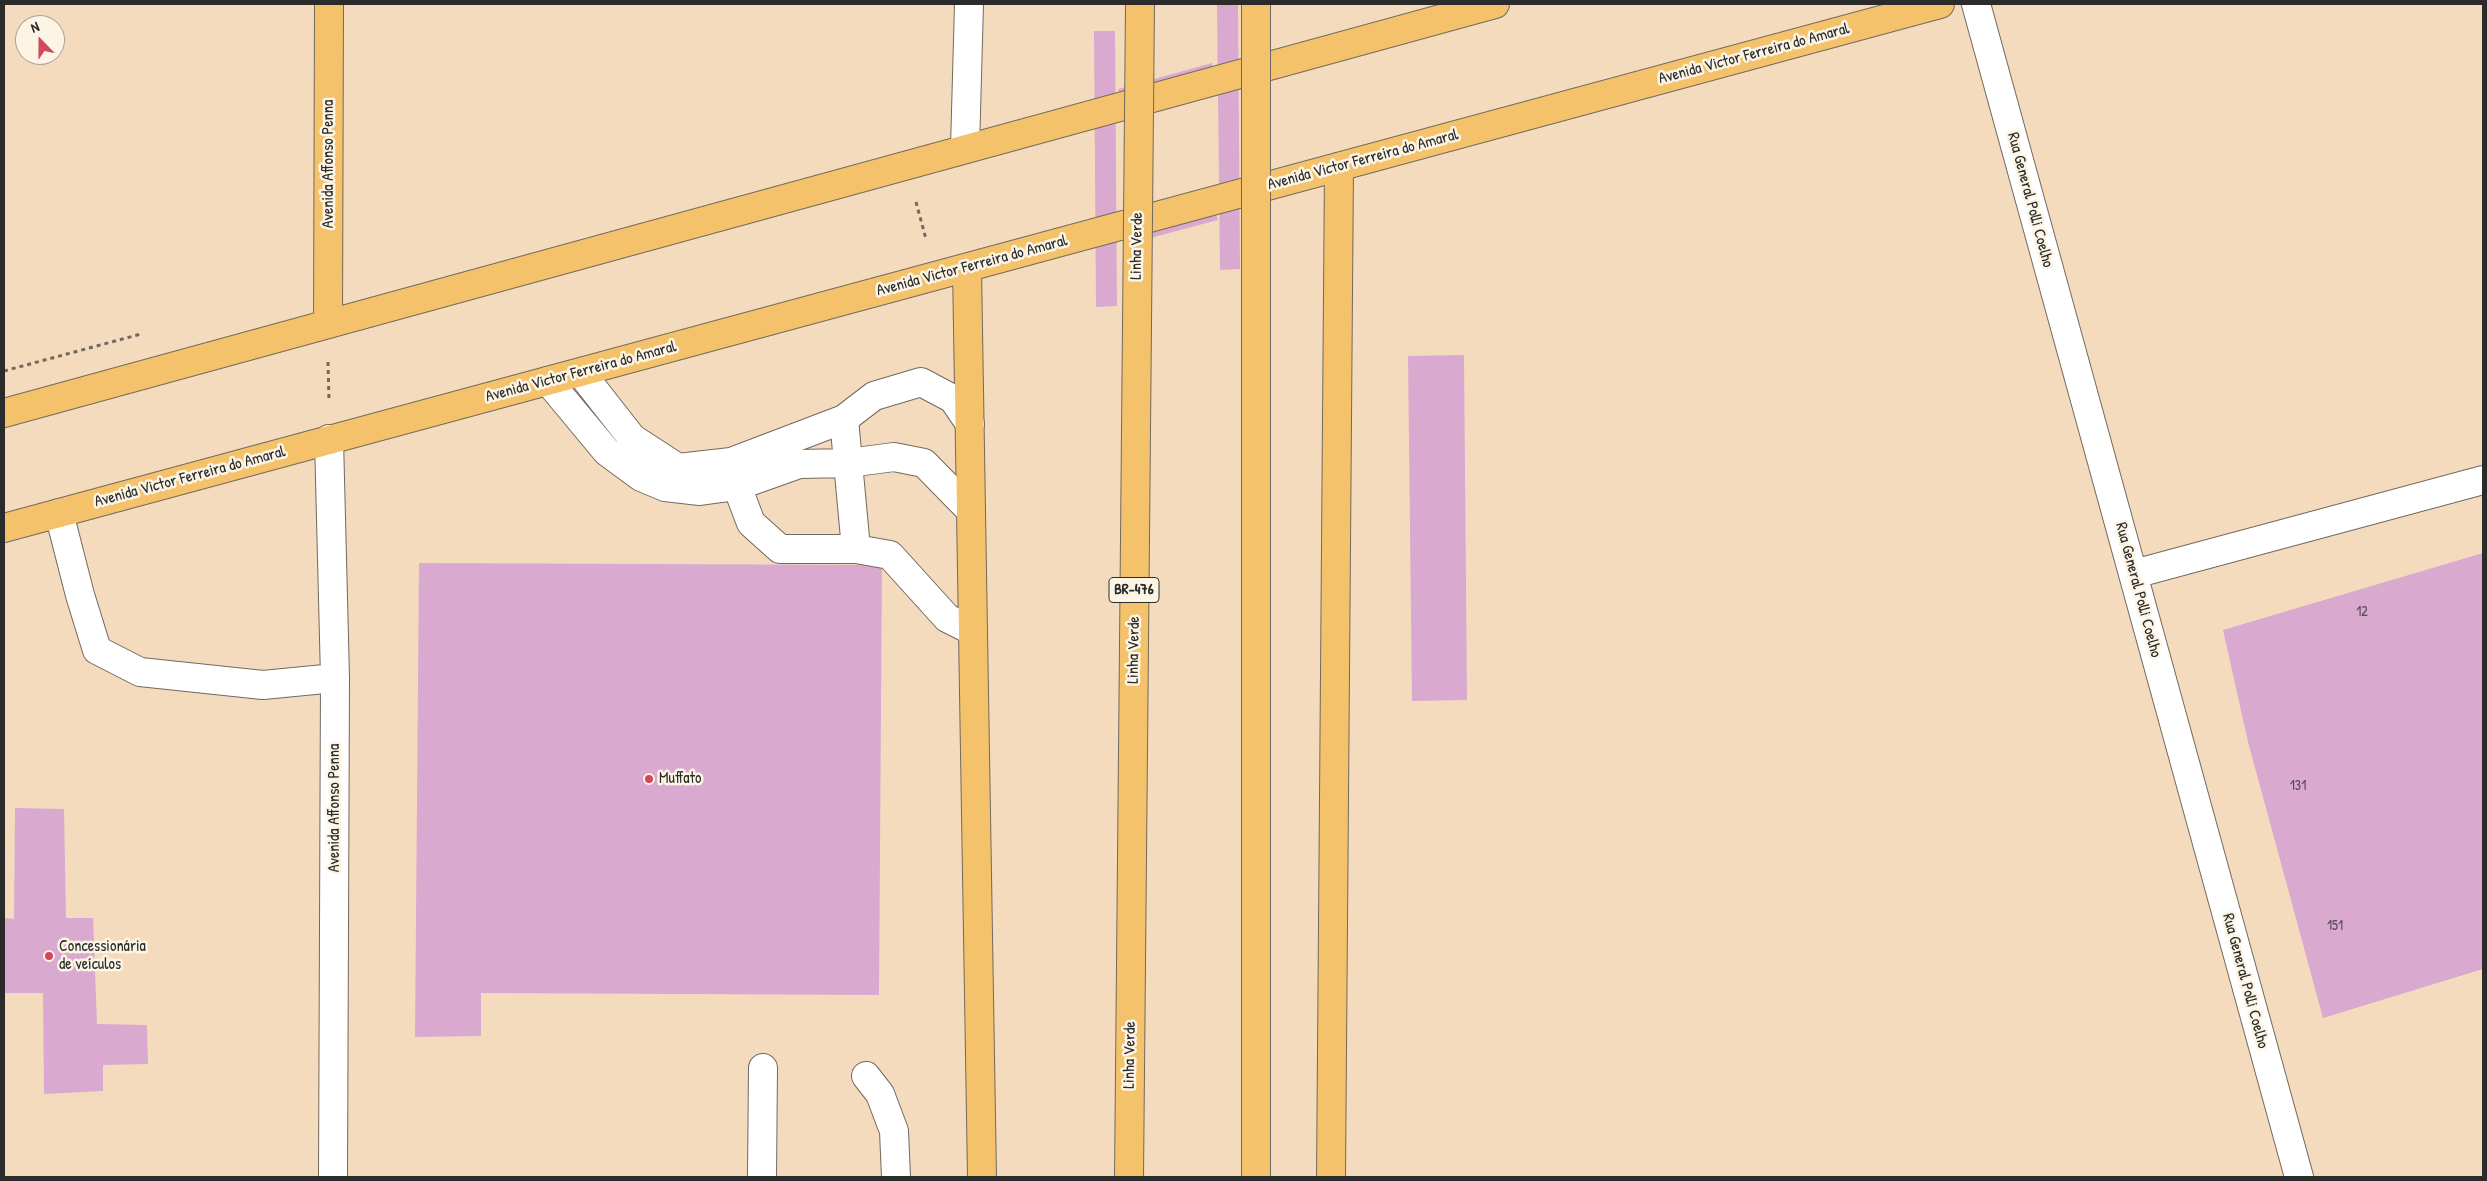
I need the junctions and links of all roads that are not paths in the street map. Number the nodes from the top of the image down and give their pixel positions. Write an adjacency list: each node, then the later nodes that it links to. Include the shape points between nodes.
1 (329, 4): 11 (main road, Avenida Affonso Penna)
2 (970, 4): 8 (street)
3 (1140, 4): 34 (main road, Linha Verde / BR-476, bridge)
4 (1256, 4): 35 (main road, bridge)
5 (1495, 4): 8 (main road)
6 (1940, 4): 9 (main road, Avenida Victor Ferreira do Amaral)
7 (1976, 4): 25 (street, Rua General Polli Coelho)
8 (966, 148): 11 (main road)
9 (1340, 166): 10 (main road, Avenida Victor Ferreira do Amaral); 36 (main road)
10 (967, 268): 12 (main road, Avenida Victor Ferreira do Amaral); 16 (main road)
11 (328, 324): 14 (main road)
12 (581, 372): 13 (main road, Avenida Victor Ferreira do Amaral); 15 (street, via 632,438 678,468 731,462)
13 (548, 381): 17 (main road, Avenida Victor Ferreira do Amaral); 20 (street, via 607,452 641,477 665,487 700,491)
14 (4, 413)
15 (844, 419): 16 (street, via 874,396 922,382 953,398); 18 (street)
16 (970, 424): 21 (main road)
17 (329, 439): 22 (main road, Avenida Victor Ferreira do Amaral); 27 (street, Avenida Affonso Penna)
18 (848, 462): 20 (street, via 799,464); 21 (street, via 894,457 924,463); 24 (street)
19 (2483, 480): 25 (street)
20 (737, 486): 24 (street, via 751,523 780,549)
21 (971, 511): 26 (main road)
22 (59, 513): 23 (main road, Avenida Victor Ferreira do Amaral); 27 (street, via 97,650 140,672 263,685)
23 (4, 528)
24 (856, 549): 26 (street, via 890,554 947,618)
25 (2134, 574): 37 (street, Rua General Polli Coelho)
26 (973, 631): 33 (main road)
27 (335, 678): 30 (street, Avenida Affonso Penna)
28 (762, 1068): 31 (street)
29 (866, 1076): 32 (street, via 880,1094 894,1132)
30 (333, 1177)
31 (762, 1177)
32 (896, 1177)
33 (982, 1177)
34 (1129, 1177)
35 (1256, 1177)
36 (1330, 1177)
37 (2299, 1177)

